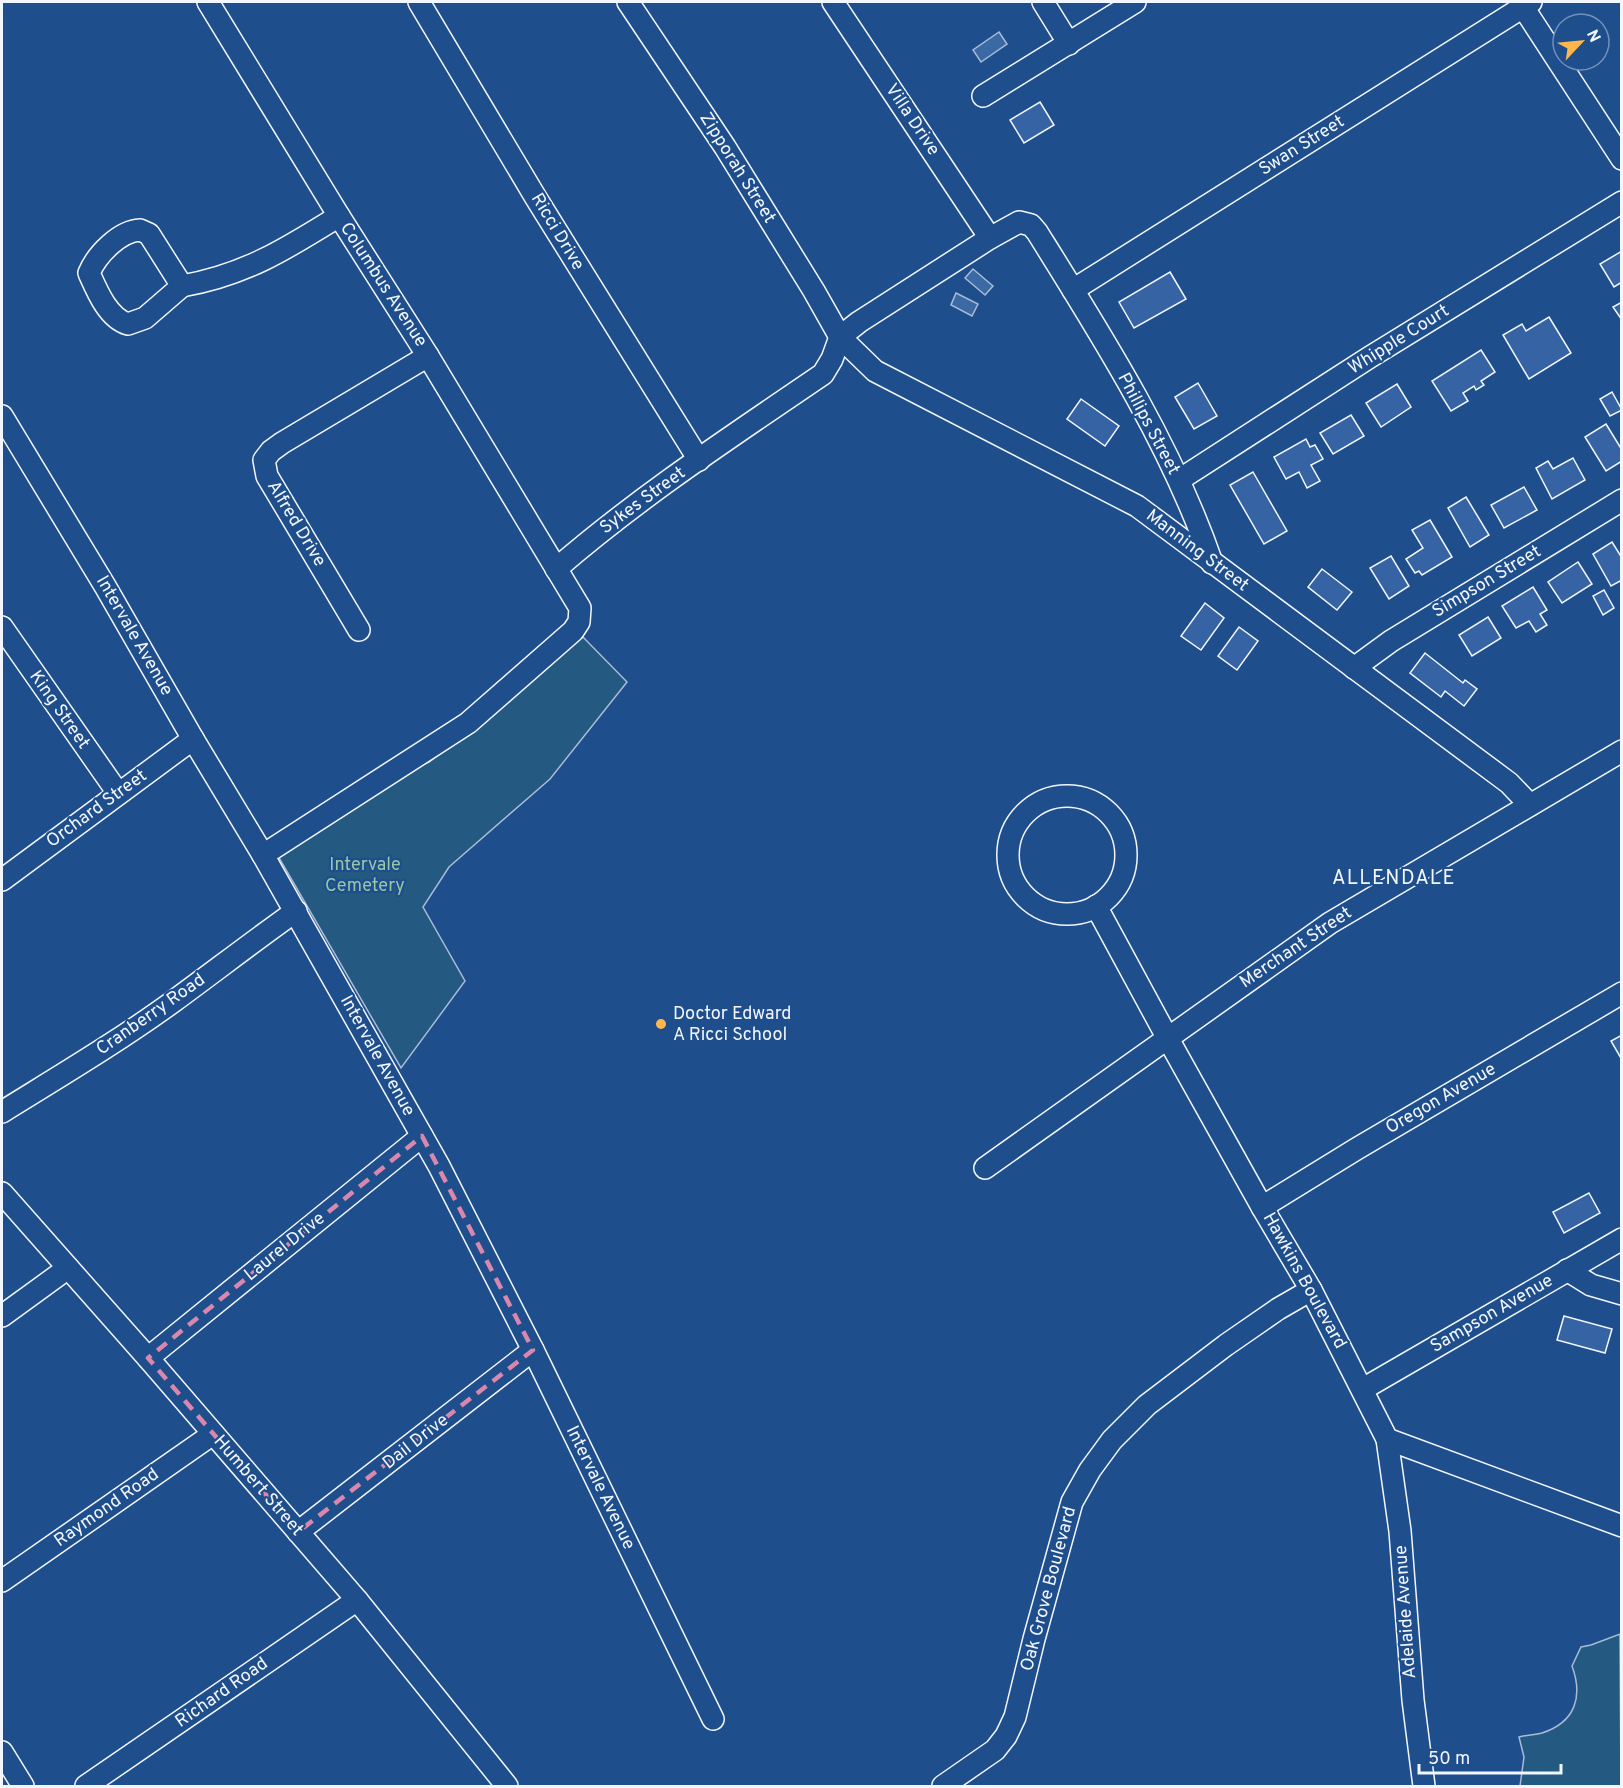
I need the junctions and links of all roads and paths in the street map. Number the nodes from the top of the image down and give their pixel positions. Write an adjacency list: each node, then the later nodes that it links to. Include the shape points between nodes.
1 (208, 2): 12 (street, Columbus Avenue)
2 (418, 2): 19 (street, Ricci Drive)
3 (628, 2): 16 (street, Zipporah Street, via 725,147)
4 (833, 2): 13 (street, Villa Drive)
5 (1043, 2): 8 (street)
6 (1135, 2): 8 (street)
7 (1527, 4): 10 (street); 15 (street, Swan Street)
8 (1069, 44): 9 (street)
9 (983, 96)
10 (1622, 159)
11 (1622, 202): 20 (street, Whipple Court)
12 (339, 216): 14 (street, via 266,260 209,281); 17 (street, Columbus Avenue)
13 (990, 238): 15 (street, via 1019,222 1031,225); 16 (street)
14 (182, 286): 14 (street, via 145,318 128,324 115,317 89,273 107,248 131,231 140,230 149,234)
15 (1073, 290): 20 (street, Phillips Street)
16 (840, 337): 19 (street, Sykes Street, via 823,374); 22 (street, Manning Street, via 875,371 1137,506)
17 (428, 356): 23 (street, Columbus Avenue); 25 (street, Alfred Drive, via 282,443 264,460 267,476)
18 (2, 416): 27 (street, Intervale Avenue)
19 (699, 460): 23 (street, Sykes Street)
20 (1179, 480): 22 (street, Phillips Street)
21 (1622, 500): 26 (street, Simpson Street, via 1391,640)
22 (1212, 563): 26 (street, Manning Street)
23 (556, 569): 31 (street, via 580,608 579,622 573,631 468,723)
24 (2, 627): 29 (street, King Street)
25 (359, 630)
26 (1354, 668): 30 (street, Manning Street, via 1509,783)
27 (193, 739): 29 (street, Orchard Street); 31 (street, Intervale Avenue)
28 (1622, 751): 30 (street, Merchant Street)
29 (118, 793): 32 (street, Orchard Street)
30 (1530, 805): 36 (street, Merchant Street, via 1330,923)
31 (263, 855): 34 (street, Intervale Avenue)
32 (2, 880)
33 (1096, 906): 33 (street, via 1082,912 1051,912 1037,906 1015,884 1007,854 1010,839 1016,824 1037,803 1052,797 1082,797 1109,813 1118,825 1124,840 1124,870 1118,885); 36 (street, Hawkins Boulevard)
34 (296, 911): 37 (street, Cranberry Road, via 114,1042); 38 (street, Intervale Avenue)
35 (1622, 993): 41 (street, Oregon Avenue)
36 (1167, 1037): 39 (street, Merchant Street); 41 (street, Hawkins Boulevard)
37 (2, 1112)
38 (422, 1136): 48 (street, Intervale Avenue); 49 (street, Laurel Drive)
39 (985, 1168)
40 (2, 1193): 43 (street, Humbert Street)
41 (1262, 1207): 45 (street, Hawkins Boulevard)
42 (1622, 1239): 44 (street, Sampson Avenue)
43 (68, 1268): 47 (street); 49 (street, Humbert Street)
44 (1567, 1270): 46 (street, via 1591,1285); 50 (street, Sampson Avenue)
45 (1311, 1290): 50 (street, Hawkins Boulevard); 62 (street, Oak Grove Boulevard, via 1278,1309 1147,1405 1112,1440 1072,1502 1015,1717 1006,1736 995,1750)
46 (1622, 1294)
47 (2, 1316)
48 (533, 1350): 54 (street, Dail Drive); 57 (street, Intervale Avenue)
49 (148, 1358): 51 (street, Humbert Street)
50 (1363, 1389): 52 (street, Hawkins Boulevard)
51 (213, 1434): 54 (street, Humbert Street); 55 (street, Raymond Road)
52 (1387, 1439): 53 (street); 63 (street, Adelaide Avenue, via 1400,1531)
53 (1622, 1526)
54 (298, 1532): 56 (street, Humbert Street)
55 (2, 1581)
56 (357, 1600): 60 (street, Richard Road); 61 (street, Humbert Street)
57 (713, 1719)
58 (2, 1752): 59 (street)
59 (23, 1786)
60 (86, 1786)
61 (507, 1786)
62 (944, 1786)
63 (1424, 1786)

